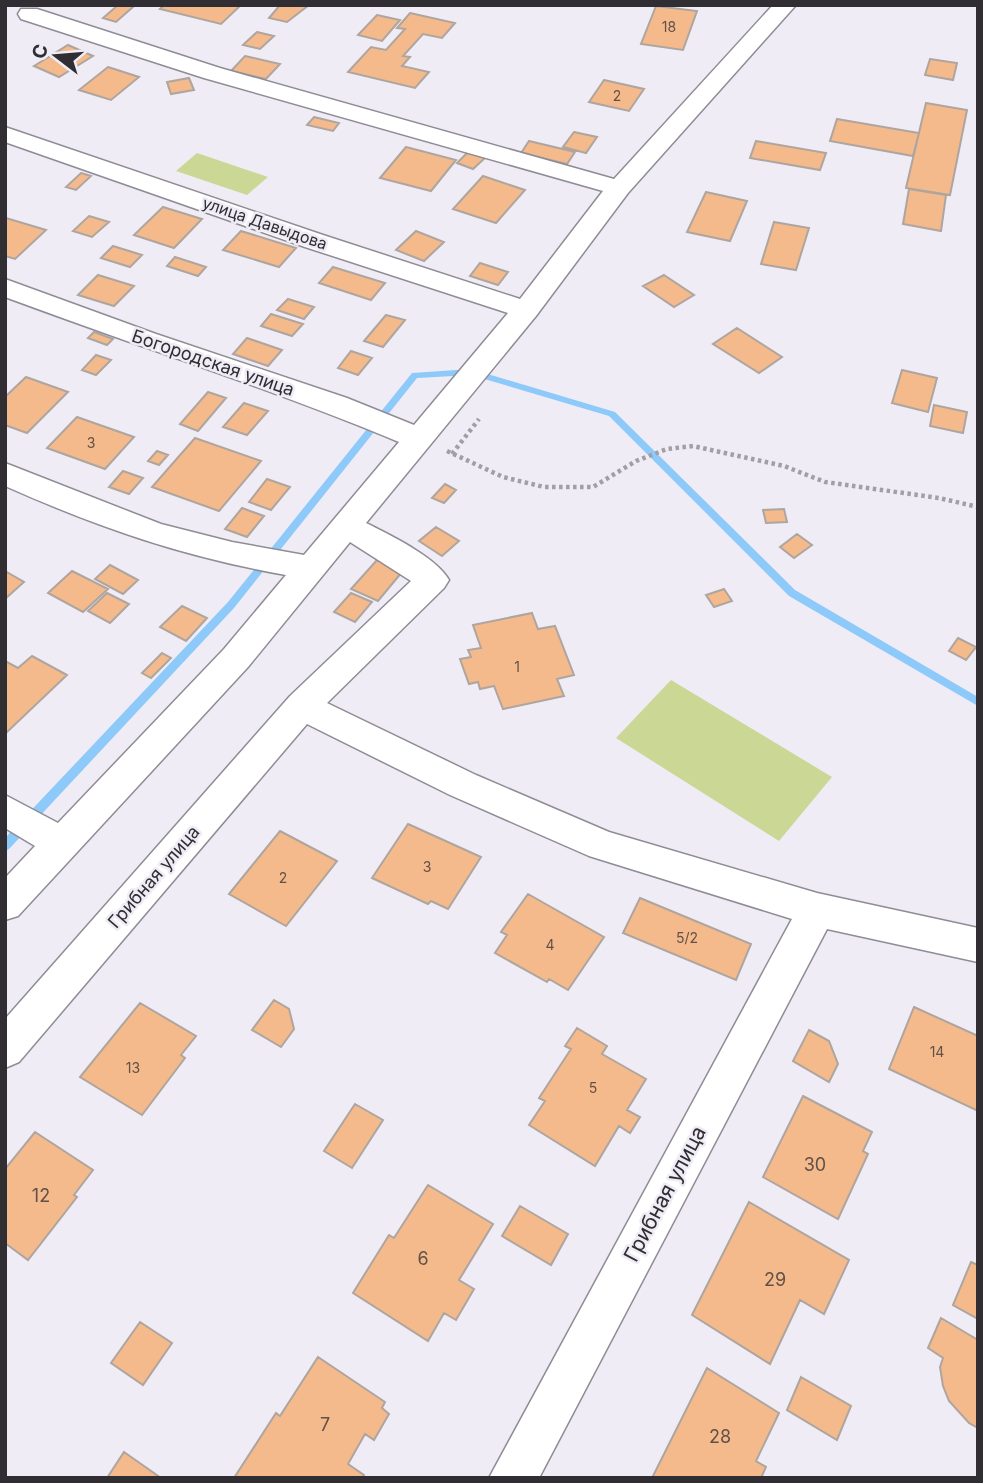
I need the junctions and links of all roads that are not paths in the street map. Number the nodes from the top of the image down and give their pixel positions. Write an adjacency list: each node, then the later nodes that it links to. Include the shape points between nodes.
1 (785, 5): 4 (street)
2 (30, 14): 4 (street, via 212,73)
3 (5, 134): 6 (street, улица Давыдова)
4 (619, 188): 6 (street)
5 (5, 287): 7 (street, Богородская улица)
6 (526, 310): 7 (street)
7 (421, 439): 9 (street)
8 (5, 474): 10 (street, via 105,517 174,539)
9 (347, 526): 10 (street); 11 (street, Грибная улица, via 433,580)
10 (311, 568): 13 (street, via 236,658)
11 (302, 706): 15 (street, via 463,785 602,845); 17 (street, Грибная улица)
12 (5, 810): 13 (street)
13 (63, 844): 14 (street)
14 (5, 904)
15 (817, 910): 16 (street); 18 (street, Грибная улица)
16 (978, 945)
17 (5, 1049)
18 (513, 1478)

